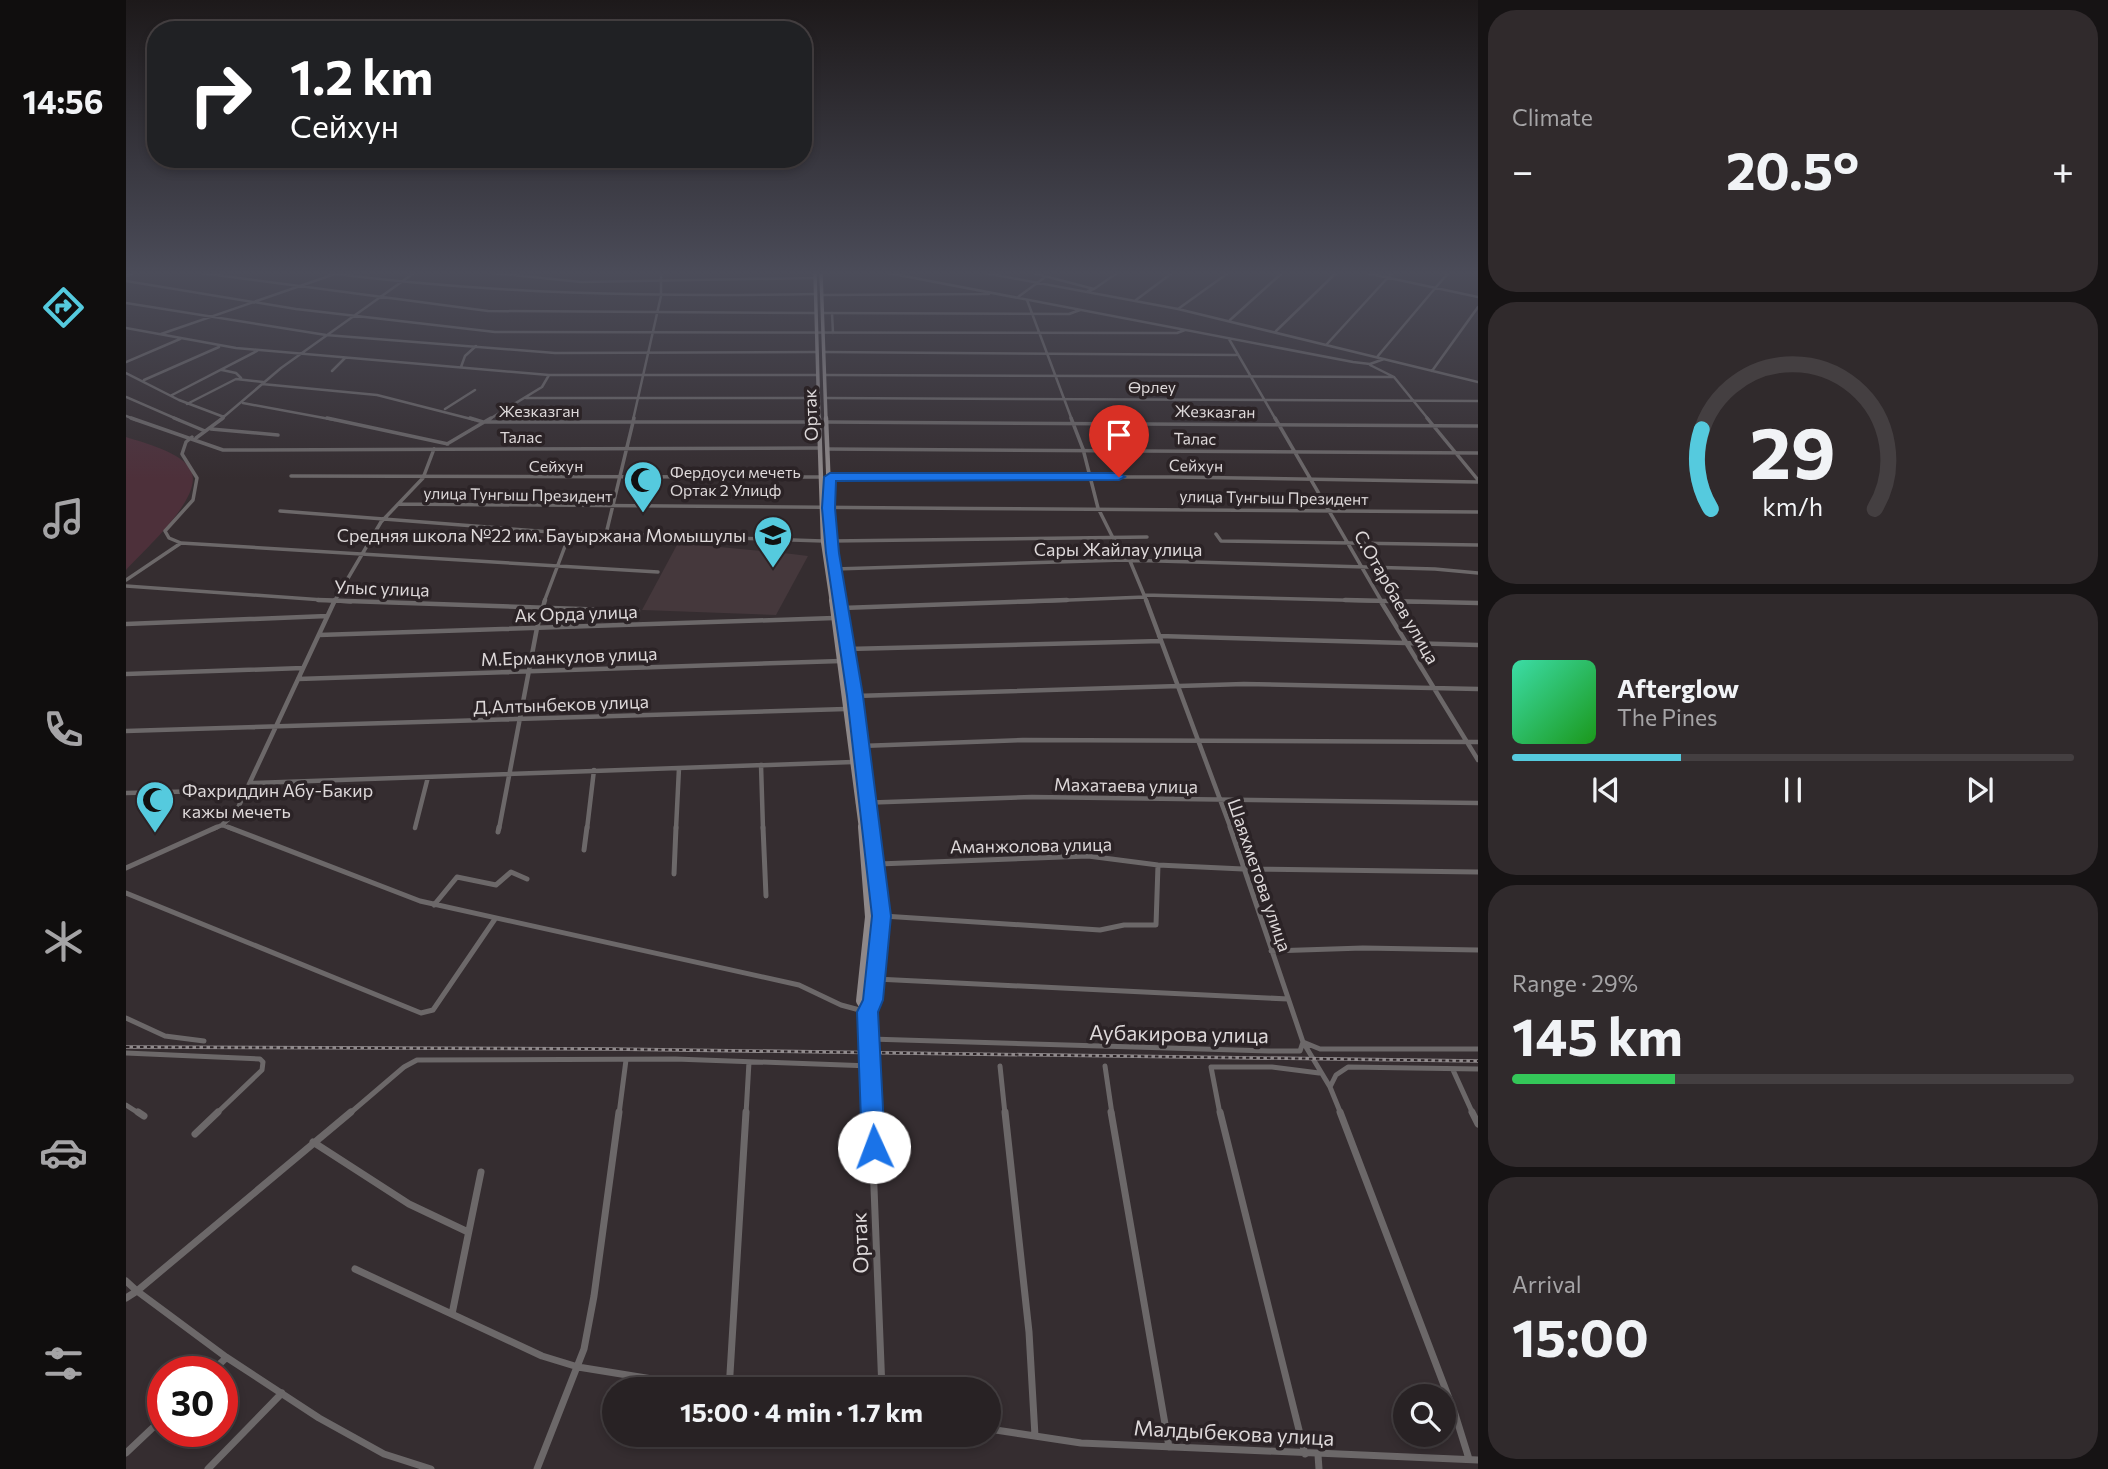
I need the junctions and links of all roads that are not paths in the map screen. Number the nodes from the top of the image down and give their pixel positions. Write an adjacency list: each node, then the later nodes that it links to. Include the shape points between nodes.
1 (174, 342): 26 (street)
2 (199, 342): 15 (street)
3 (317, 342): 19 (street)
4 (416, 342): 16 (street)
5 (652, 342): 20 (street)
6 (820, 342): 18 (street, Ортак)
7 (1042, 342): 21 (street, Шаяхметова улица)
8 (1231, 342): 22 (street, С.Отарбаев улица)
9 (1247, 342): 27 (street)
10 (1316, 342): 14 (street)
11 (1329, 342): 14 (street)
12 (1390, 342): 23 (street)
13 (1453, 342): 31 (street)
14 (1327, 344): 23 (street)
15 (221, 346): 17 (street); 40 (street)
16 (477, 346): 20 (street); 28 (street)
17 (260, 350): 19 (street); 29 (street)
18 (821, 352): 20 (street); 21 (street); 34 (street, Ортак)
19 (300, 354): 24 (street); 42 (street)
20 (649, 354): 33 (street)
21 (1047, 354): 22 (street); 36 (street, Шаяхметова улица)
22 (1237, 355): 37 (street, С.Отарбаев улица)
23 (1377, 357): 25 (street)
24 (345, 358): 28 (street); 30 (street)
25 (1384, 359): 27 (street); 31 (street)
26 (126, 362)
27 (1364, 364): 38 (street)
28 (461, 367): 35 (street)
29 (222, 370): 39 (street, Жезказган); 44 (street)
30 (332, 371)
31 (1432, 371): 41 (street)
32 (126, 373): 40 (street)
33 (644, 374): 34 (street); 35 (street); 46 (street)
34 (822, 374): 36 (street); 48 (street, Ортак)
35 (550, 375): 47 (street)
36 (1055, 376): 37 (street); 49 (street, Шаяхметова улица)
37 (1249, 376): 38 (street); 50 (street, С.Отарбаев улица)
38 (1394, 377): 51 (street)
39 (242, 379): 42 (street, Жезказган); 54 (street)
40 (143, 380): 44 (street)
41 (1478, 382)
42 (263, 383): 53 (street); 55 (street, Жезказган, via 352,392)
43 (475, 390): 55 (street)
44 (171, 396): 54 (street)
45 (126, 397): 65 (street)
46 (640, 397): 47 (street, Өрлеу); 48 (street, Өрлеу); 59 (street)
47 (526, 398): 58 (street)
48 (822, 398): 49 (street, Өрлеу); 60 (street, Ортак)
49 (1062, 398): 50 (street, Өрлеу); 61 (street, Шаяхметова улица)
50 (1263, 399): 51 (street, Өрлеу); 62 (street, С.Отарбаев улица)
51 (1414, 401): 52 (street, Өрлеу); 63 (street)
52 (1478, 401)
53 (242, 403): 57 (street); 68 (street)
54 (187, 404): 57 (street)
55 (444, 410): 58 (street, Жезказган)
56 (126, 416): 67 (street)
57 (225, 417): 65 (street)
58 (483, 422): 59 (street, Жезказган); 68 (street)
59 (632, 422): 60 (street, Жезказган); 69 (street)
60 (822, 422): 61 (street, Жезказган); 72 (street, Ортак); 73 (street, Ортак)
61 (1072, 423): 62 (street, Жезказган); 74 (street, Шаяхметова улица)
62 (1278, 424): 63 (street, Жезказган); 75 (street, С.Отарбаев улица)
63 (1434, 426): 64 (street, Жезказган); 76 (street)
64 (1478, 426)
65 (208, 430): 66 (street); 67 (street)
66 (278, 435)
67 (193, 438): 70 (street, Талас, via 223,450); 101 (street, via 186,442 182,454 197,478 193,500 165,531 165,536)
68 (448, 444): 71 (street)
69 (625, 447): 71 (street, Талас); 72 (street, Талас); 79 (street)
70 (434, 449): 71 (street, Талас); 83 (street)
71 (440, 449)
72 (820, 449): 80 (street, Ортак)
73 (827, 449): 74 (street, Талас); 81 (street, Ортак)
74 (1083, 449): 75 (street, Талас); 82 (street, Шаяхметова улица)
75 (1293, 451): 76 (street, Талас); 84 (street, С.Отарбаев улица)
76 (1457, 453): 77 (street, Талас); 85 (street)
77 (1478, 453)
78 (291, 477): 83 (street, Сейхун)
79 (618, 477): 80 (street, Сейхун); 83 (street, Сейхун); 87 (street)
80 (820, 477): 88 (street, Ортак)
81 (830, 477): 82 (street, Сейхун); 88 (street, Ортак)
82 (1092, 477): 84 (street, Сейхун); 89 (street, Шаяхметова улица)
83 (423, 478): 86 (street)
84 (1309, 478): 85 (street, Сейхун); 90 (street, С.Отарбаев улица)
85 (1478, 481)
86 (398, 504): 87 (street, улица Тунгыш Президент); 93 (street)
87 (612, 508): 88 (street, улица Тунгыш Президент); 95 (street)
88 (825, 508): 89 (street, улица Тунгыш Президент); 99 (street, Ортак); 100 (street, Ортак)
89 (1098, 508): 90 (street, улица Тунгыш Президент); 98 (street, Шаяхметова улица)
90 (1329, 510): 92 (street, улица Тунгыш Президент); 102 (street, С.Отарбаев улица)
91 (280, 511): 93 (street)
92 (1478, 512)
93 (380, 522): 94 (street); 104 (street)
94 (570, 533): 95 (street); 107 (street)
95 (606, 534): 99 (street)
96 (1216, 534): 102 (street, via 1221,541)
97 (1147, 537): 98 (street)
98 (1113, 538): 100 (street); 105 (street, Шаяхметова улица)
99 (823, 541): 121 (street, Ортак)
100 (831, 541): 108 (street, Ортак)
101 (181, 543): 104 (street); 111 (street)
102 (1349, 543): 103 (street); 106 (street, С.Отарбаев улица)
103 (1478, 545)
104 (360, 555): 107 (street); 115 (street)
105 (1130, 561): 106 (street, Сары Жайлау улица); 108 (street, Сары Жайлау улица); 113 (street, Шаяхметова улица)
106 (1363, 566): 110 (street, Сары Жайлау улица); 114 (street, С.Отарбаев улица)
107 (557, 567): 109 (street); 118 (street)
108 (835, 569): 117 (street, Ортак)
109 (658, 572)
110 (1478, 573)
111 (126, 580)
112 (126, 586): 115 (street, Улыс улица)
113 (1144, 596): 114 (street); 117 (street); 125 (street, Шаяхметова улица)
114 (1381, 600): 116 (street); 126 (street, С.Отарбаев улица)
115 (334, 601): 118 (street, Улыс улица); 120 (street)
116 (1478, 603)
117 (842, 608): 128 (street, Ортак)
118 (543, 609): 119 (street, Улыс улица); 123 (street)
119 (638, 611)
120 (327, 616): 122 (street); 124 (street)
121 (834, 618): 123 (street, Ак Орда улица); 129 (street, Ортак)
122 (126, 624)
123 (537, 628): 124 (street, Ак Орда улица); 131 (street)
124 (319, 635): 130 (street)
125 (1160, 639): 126 (street); 128 (street); 134 (street, Шаяхметова улица)
126 (1407, 643): 127 (street); 135 (street, С.Отарбаев улица)
127 (1478, 645)
128 (848, 649): 137 (street, Ортак)
129 (841, 661): 131 (street, М.Ерманкулов улица); 138 (street, Ортак)
130 (303, 668): 132 (street); 133 (street)
131 (530, 671): 133 (street, М.Ерманкулов улица); 139 (street)
132 (126, 674)
133 (298, 679): 140 (street)
134 (1178, 686): 135 (street); 137 (street); 142 (street, Шаяхметова улица)
135 (1435, 689): 136 (street); 143 (street, С.Отарбаев улица)
136 (1478, 689)
137 (855, 696): 145 (street, Ортак)
138 (847, 709): 139 (street, Д.Алтынбеков улица); 147 (street, Ортак)
139 (520, 720): 140 (street, Д.Алтынбеков улица); 151 (street)
140 (276, 727): 141 (street, Д.Алтынбеков улица); 153 (street)
141 (126, 731)
142 (1197, 739): 143 (street); 145 (street); 156 (street, Шаяхметова улица)
143 (1467, 742): 144 (street); 146 (street, С.Отарбаев улица)
144 (1478, 742)
145 (861, 746): 158 (street, Ортак)
146 (1478, 760)
147 (853, 762): 148 (street); 157 (street, Ортак)
148 (761, 765): 149 (street); 172 (street)
149 (679, 768): 150 (street); 169 (street)
150 (594, 770): 151 (street); 163 (street)
151 (509, 773): 152 (street); 162 (street)
152 (428, 777): 153 (street); 161 (street)
153 (251, 783): 154 (street)
154 (247, 790): 155 (street); 160 (street, via 236,812)
155 (126, 793)
156 (1219, 801): 158 (street, Махатаева улица, via 1032,797); 159 (street, Махатаева улица); 167 (street, Шаяхметова улица)
157 (858, 803): 158 (street, Махатаева улица); 180 (street, Ортак, via 869,917 860,1001)
158 (869, 803): 164 (street, Ортак)
159 (1478, 803)
160 (222, 825): 166 (street); 173 (street)
161 (415, 828)
162 (498, 832)
163 (584, 850)
164 (877, 864): 165 (street, Аманжолова улица, via 1088,856); 174 (street, Ортак)
165 (1158, 865): 167 (street, Аманжолова улица); 174 (street, via 1156,925 1100,930)
166 (128, 867)
167 (1244, 869): 168 (street, Аманжолова улица); 177 (street, Шаяхметова улица)
168 (1478, 872)
169 (674, 874)
170 (527, 879): 173 (street, via 511,872 496,885 457,877)
171 (126, 893): 175 (street, via 421,1013 433,1010)
172 (766, 896)
173 (434, 905): 175 (street)
174 (882, 916): 178 (street, Ортак)
175 (495, 919): 180 (street, via 799,985)
176 (1478, 950): 177 (street)
177 (1271, 951): 179 (street, Шаяхметова улица)
178 (876, 979): 179 (street); 180 (street, Ортак)
179 (1288, 999): 184 (street, Шаяхметова улица)
180 (867, 1012): 182 (street, Ортак)
181 (126, 1018): 183 (street, via 165,1036)
182 (870, 1039): 184 (street, Аубакирова улица, via 1269,1051 1300,1051); 189 (street, Ортак)
183 (204, 1041)
184 (1303, 1042): 185 (street, Аубакирова улица, via 1320,1049); 194 (street, Шаяхметова улица)
185 (1478, 1049)
186 (126, 1053): 199 (street, via 253,1056 263,1062 250,1083)
187 (626, 1060): 188 (street); 200 (street, via 417,1060); 210 (street, via 594,1296)
188 (749, 1062): 189 (street); 212 (street)
189 (871, 1066): 213 (street, Ортак)
190 (1000, 1066): 217 (street, via 1029,1332)
191 (1105, 1066): 218 (street)
192 (1478, 1069): 193 (street)
193 (1453, 1070): 195 (street, via 1348,1067 1336,1075); 198 (street)
194 (1320, 1073): 195 (street, Шаяхметова улица); 220 (street, via 1211,1067)
195 (1330, 1087): 222 (street, Шаяхметова улица)
196 (126, 1105): 197 (street)
197 (144, 1116)
198 (1478, 1124)
199 (195, 1134)
200 (313, 1142): 202 (street, via 409,1204); 205 (street)
201 (481, 1172): 202 (street)
202 (468, 1232): 207 (street)
203 (355, 1269): 207 (street)
204 (126, 1281): 205 (street)
205 (136, 1291): 206 (street); 208 (street)
206 (126, 1298)
207 (452, 1314): 210 (street, via 509,1342)
208 (223, 1356)
209 (238, 1366): 214 (street)
210 (578, 1367): 211 (street); 225 (street)
211 (640, 1377)
212 (730, 1377)
213 (882, 1377)
214 (282, 1393): 223 (street); 224 (street, via 386,1455)
215 (1001, 1431): 217 (street, Малдыбекова улица)
216 (147, 1433): 219 (street)
217 (1035, 1436): 218 (street, Малдыбекова улица)
218 (1169, 1447): 220 (street, Малдыбекова улица)
219 (126, 1452)
220 (1305, 1454): 221 (street, Малдыбекова улица)
221 (1318, 1455): 222 (street, Малдыбекова улица); 226 (street)
222 (1474, 1460)
223 (208, 1469)
224 (430, 1469)
225 (537, 1469)
226 (1319, 1469)

